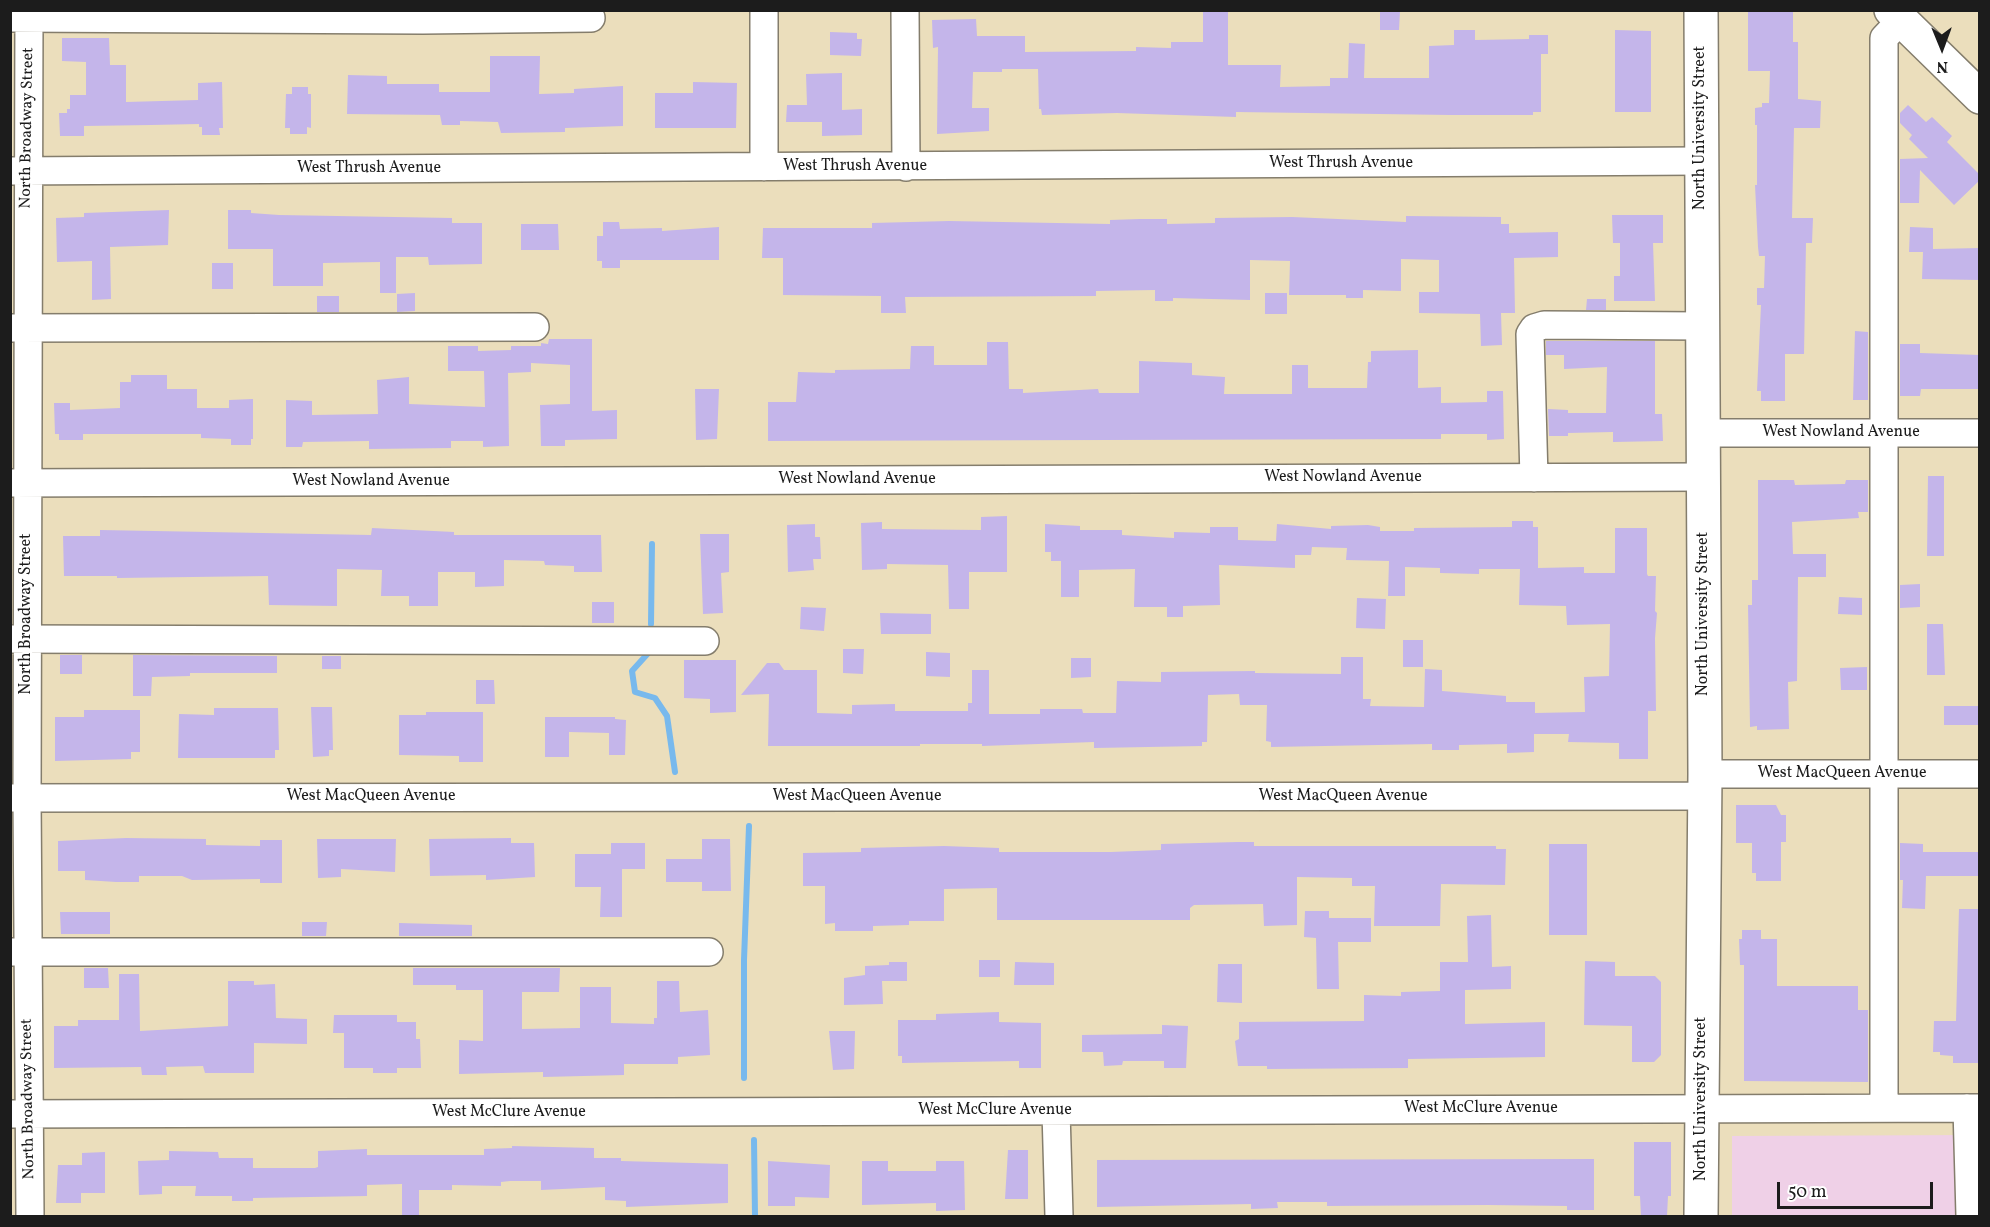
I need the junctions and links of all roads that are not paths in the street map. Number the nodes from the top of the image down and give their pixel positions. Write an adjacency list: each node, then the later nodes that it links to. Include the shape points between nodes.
1 (764, 10): 9 (street)
2 (905, 10): 10 (street)
3 (1701, 10): 8 (main road, North University Street)
4 (23, 15): 6 (street); 11 (street, North Broadway Street)
5 (1896, 15): 7 (main road); 16 (street, via 1884,38)
6 (591, 18)
7 (1980, 98)
8 (1700, 161): 10 (street, West Thrush Avenue); 12 (main road, North University Street)
9 (764, 167): 10 (street, West Thrush Avenue); 11 (street, West Thrush Avenue)
10 (906, 167)
11 (19, 171): 14 (street, North Broadway Street)
12 (1702, 326): 15 (main road, North University Street); 19 (street, via 1534,328 1530,334)
13 (535, 327): 14 (street)
14 (19, 328): 20 (street, North Broadway Street)
15 (1702, 433): 16 (street, West Nowland Avenue); 18 (main road, North University Street)
16 (1883, 433): 17 (street, West Nowland Avenue); 23 (street, via 1886,458)
17 (1980, 433)
18 (1703, 477): 19 (street, West Nowland Avenue); 25 (main road, North University Street)
19 (1534, 478): 20 (street, West Nowland Avenue)
20 (19, 483): 21 (street, North Broadway Street)
21 (19, 639): 22 (street); 26 (street, North Broadway Street)
22 (705, 641)
23 (1883, 774): 24 (street, West MacQueen Avenue); 25 (street, West MacQueen Avenue); 29 (street)
24 (1980, 774)
25 (1705, 785): 26 (street, West MacQueen Avenue); 31 (main road, North University Street)
26 (19, 798): 27 (street, North Broadway Street)
27 (19, 952): 28 (street); 33 (street, North Broadway Street)
28 (709, 952)
29 (1884, 1108): 30 (street, West McClure Avenue); 31 (street, West McClure Avenue)
30 (1973, 1108): 37 (street)
31 (1702, 1109): 32 (street, West McClure Avenue); 36 (main road, North University Street)
32 (1056, 1111): 33 (street, West McClure Avenue); 35 (street)
33 (20, 1114): 34 (street, North Broadway Street)
34 (30, 1216)
35 (1059, 1216)
36 (1701, 1216)
37 (1970, 1216)

